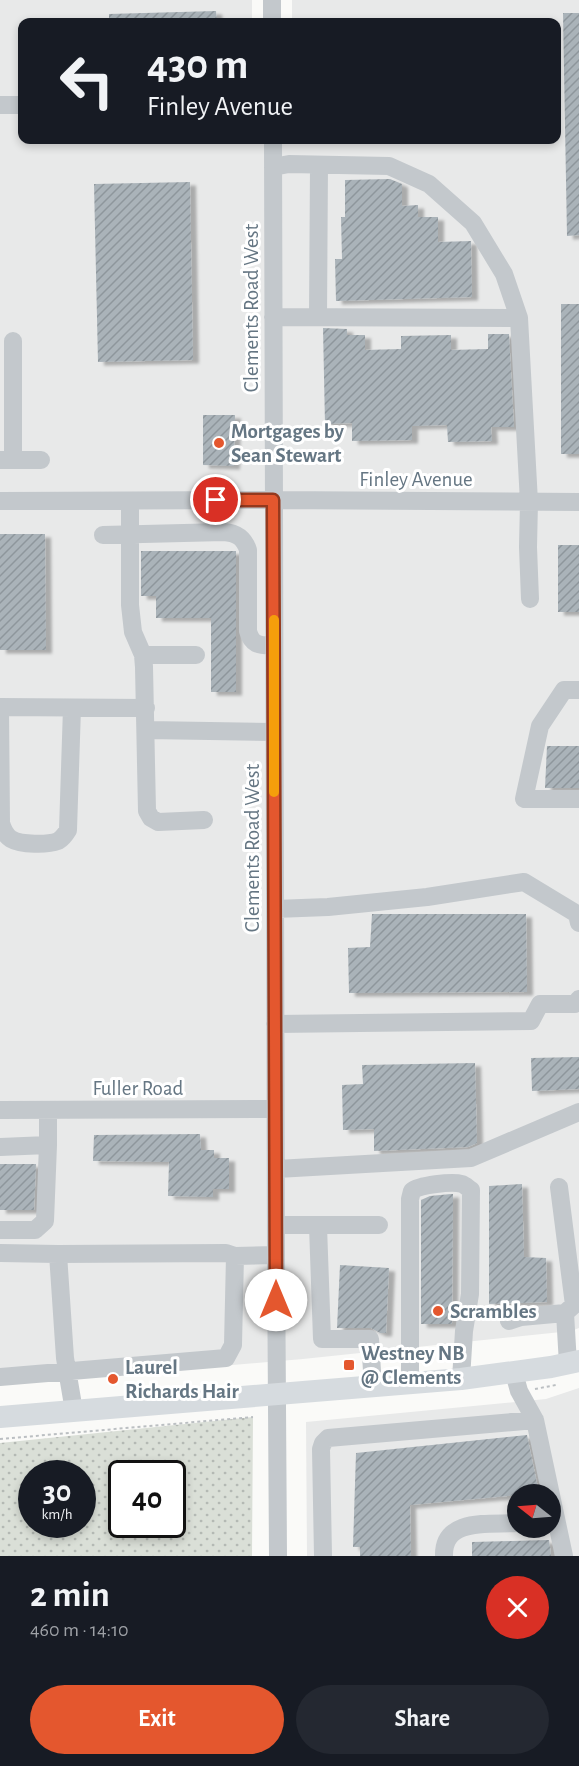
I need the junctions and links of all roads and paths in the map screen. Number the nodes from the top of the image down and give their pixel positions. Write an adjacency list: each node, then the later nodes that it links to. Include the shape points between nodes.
1 (272, 0): 2 (street)
2 (272, 18)
3 (0, 105): 4 (street)
4 (18, 105)
5 (273, 144): 7 (street, Clements Road West)
6 (320, 165): 7 (street); 9 (street); 10 (street, via 389,166 429,184 473,224 504,274)
7 (273, 167): 8 (street, Clements Road West)
8 (273, 317): 9 (street); 14 (street, Clements Road West)
9 (318, 317): 10 (street)
10 (519, 318): 17 (street)
11 (13, 341): 12 (street)
12 (6, 460): 13 (street)
13 (41, 460)
14 (273, 500): 16 (street, Finley Avenue); 17 (street, Finley Avenue); 22 (street, Clements Road West)
15 (0, 501): 16 (street, Finley Avenue)
16 (130, 501): 20 (street)
17 (529, 502): 18 (street, Finley Avenue); 21 (street)
18 (579, 502)
19 (103, 535): 20 (street)
20 (130, 535): 22 (street, via 233,532 240,537 248,550 250,566 250,638 259,645); 24 (street, via 130,605 133,632)
21 (530, 599)
22 (273, 646): 30 (street, Clements Road West)
23 (196, 654): 24 (street)
24 (143, 655): 28 (street)
25 (579, 690): 31 (street, via 564,690 540,726 524,799)
26 (0, 707): 27 (street); 27 (street, via 1,823 12,840 45,843 56,842 68,830)
27 (72, 708): 28 (street)
28 (146, 708): 29 (street)
29 (147, 730): 30 (street); 32 (street, via 147,812 158,822)
30 (273, 732): 33 (street, Clements Road West)
31 (579, 799)
32 (204, 820)
33 (275, 909): 34 (street, via 427,897 524,882 577,914); 36 (street, Clements Road West)
34 (579, 923)
35 (579, 999): 36 (street, via 575,1004 540,1004 531,1021)
36 (275, 1024): 37 (street, Clements Road West)
37 (275, 1109): 39 (street, Fuller Road); 43 (street, Clements Road West)
38 (0, 1110): 39 (street, Fuller Road)
39 (48, 1111): 41 (street)
40 (579, 1112): 43 (street, via 471,1158)
41 (48, 1145): 42 (street); 48 (street, via 45,1221 34,1230)
42 (0, 1147)
43 (277, 1169): 45 (street, Clements Road West)
44 (559, 1187): 53 (street, via 574,1305)
45 (276, 1225): 46 (street); 51 (street, Clements Road West)
46 (318, 1226): 47 (street); 61 (street, via 322,1339 370,1339)
47 (379, 1226)
48 (0, 1230)
49 (0, 1253): 50 (street)
50 (58, 1254): 52 (street); 56 (street)
51 (276, 1255): 52 (street); 62 (street, Clements Road West)
52 (235, 1256): 56 (street, via 232,1346 226,1358)
53 (565, 1312): 54 (street); 55 (street)
54 (509, 1321)
55 (574, 1362): 57 (main road)
56 (67, 1371): 58 (street); 63 (street)
57 (514, 1373): 59 (main road); 66 (street)
58 (0, 1377)
59 (461, 1379): 60 (main road); 60 (street, via 470,1294 471,1190 454,1184 417,1186 410,1199)
60 (410, 1384): 61 (main road)
61 (373, 1387): 62 (main road)
62 (277, 1394): 63 (main road); 71 (street, Clements Road West)
63 (74, 1411): 64 (main road)
64 (0, 1417)
65 (253, 1417): 67 (path)
66 (535, 1420): 68 (street); 72 (street, via 328,1438 321,1449)
67 (0, 1439)
68 (547, 1484)
69 (507, 1524): 73 (street, via 456,1529 445,1543)
70 (559, 1538): 74 (street)
71 (278, 1556)
72 (323, 1556)
73 (444, 1556)
74 (564, 1556)

